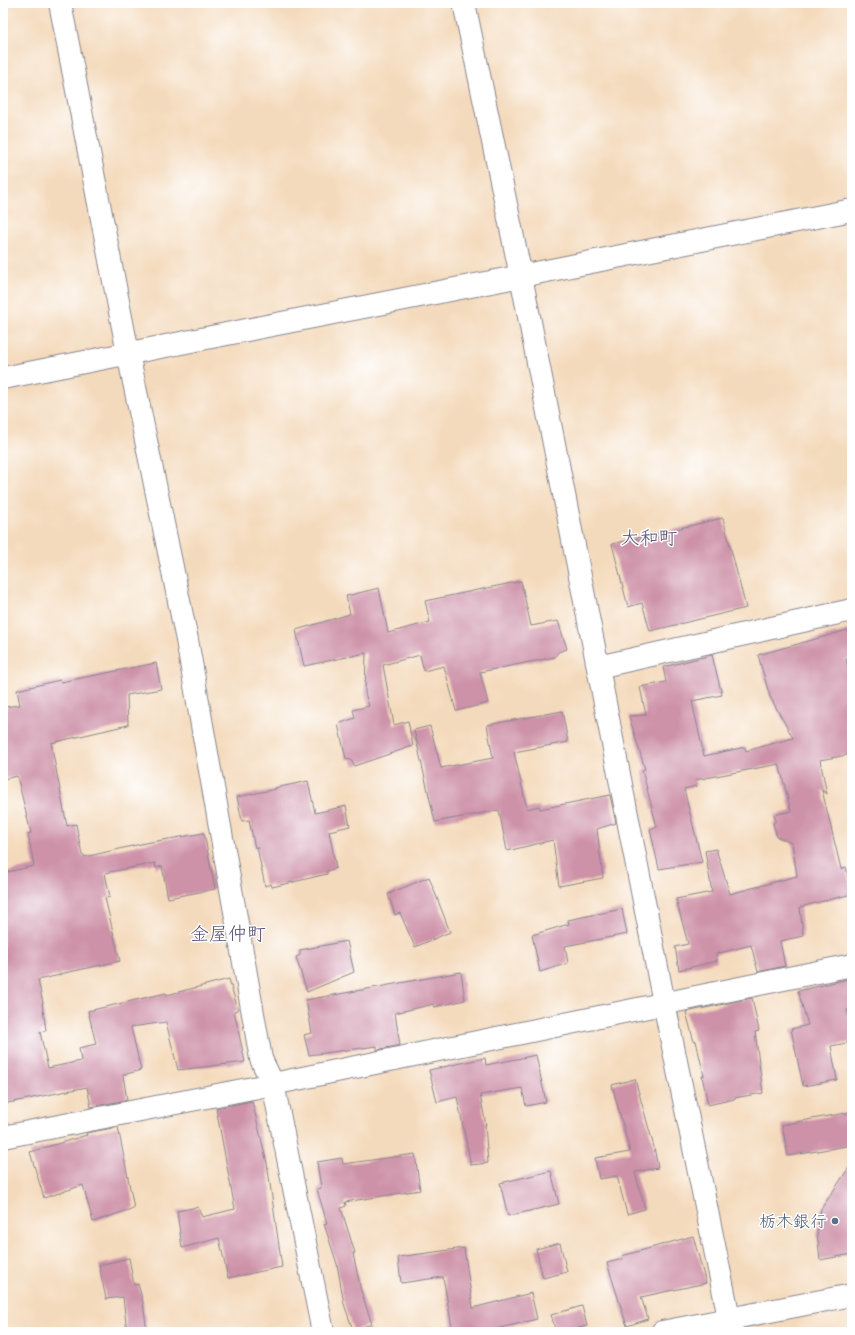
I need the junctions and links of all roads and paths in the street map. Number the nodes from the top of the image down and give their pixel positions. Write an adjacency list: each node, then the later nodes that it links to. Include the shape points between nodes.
1 (60, 3): 5 (street)
2 (464, 3): 4 (street)
3 (852, 210): 4 (street)
4 (521, 276): 5 (street); 8 (street)
5 (128, 353): 6 (street); 11 (street, via 187,640 261,1059)
6 (3, 378)
7 (852, 610): 8 (street)
8 (598, 667): 10 (street)
9 (852, 965): 10 (street)
10 (664, 1003): 11 (street); 14 (street)
11 (273, 1084): 12 (street); 15 (street)
12 (3, 1137)
13 (852, 1295): 14 (street)
14 (731, 1326): 16 (street)
15 (323, 1332)
16 (662, 1332)

